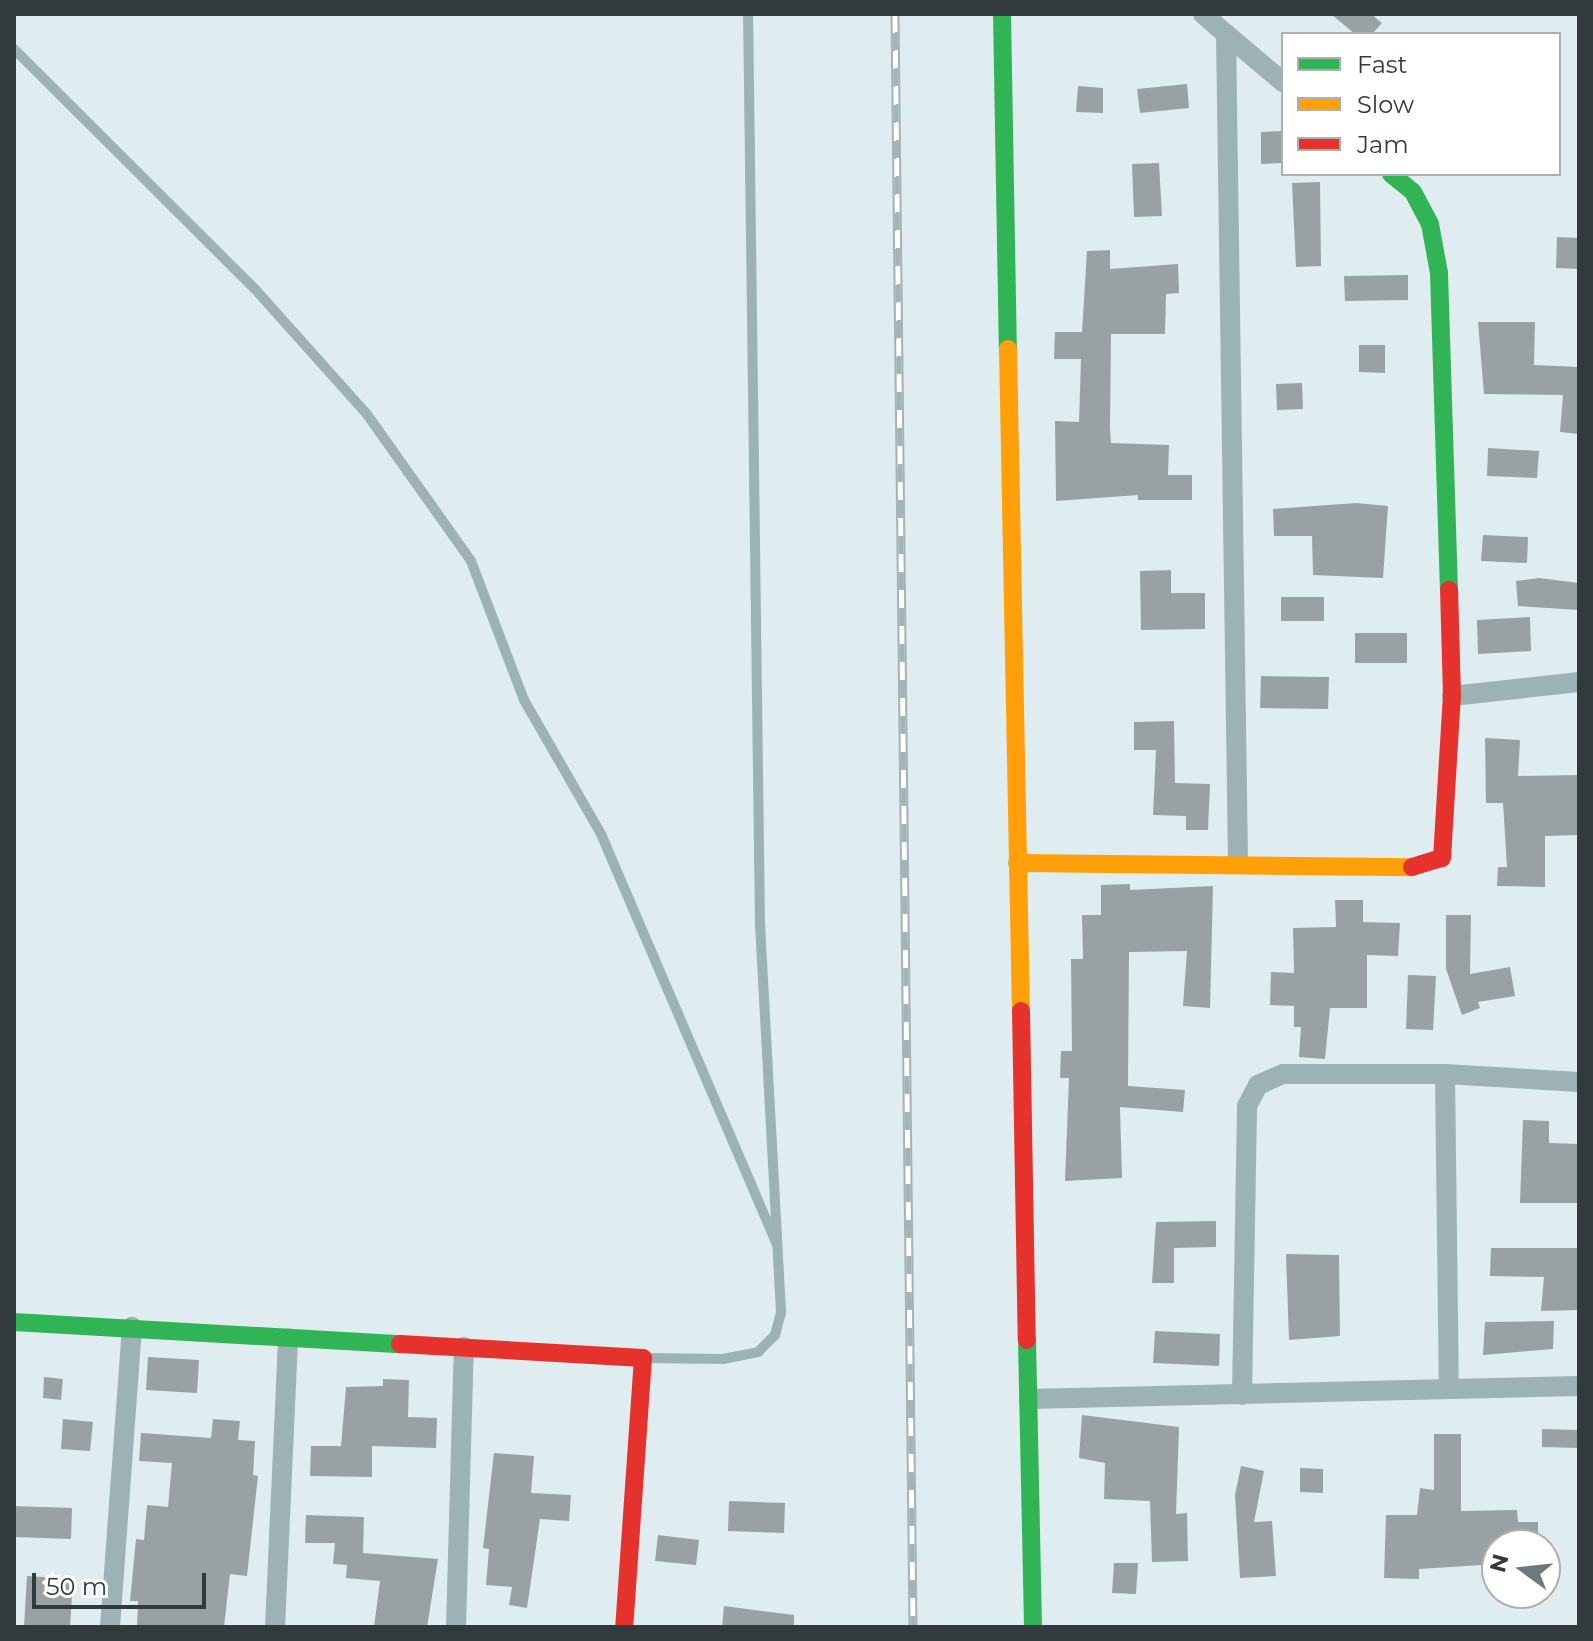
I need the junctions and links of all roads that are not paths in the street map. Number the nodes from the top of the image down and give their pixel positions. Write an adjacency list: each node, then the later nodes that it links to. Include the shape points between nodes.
1 (748, 14): 14 (lane, via 760,926)
2 (1002, 14): 10 (street)
3 (1203, 14): 4 (street)
4 (1226, 34): 6 (street); 11 (street)
5 (14, 49): 14 (lane, via 255,289 366,413 471,561 524,700 601,834)
6 (1281, 80)
7 (1393, 176): 9 (street, via 1413,192 1430,224 1439,273)
8 (1579, 682): 9 (street)
9 (1452, 696): 11 (street, via 1442,858 1428,867)
10 (1017, 863): 11 (street); 23 (street)
11 (1238, 863)
12 (1445, 1074): 13 (street); 21 (street); 22 (street, via 1283,1074 1258,1085 1244,1129)
13 (1579, 1082)
14 (779, 1252): 19 (lane, via 781,1312 775,1335 758,1352 723,1359)
15 (14, 1322): 16 (street)
16 (132, 1327): 17 (street); 24 (street)
17 (288, 1338): 18 (street); 25 (street)
18 (464, 1347): 19 (street); 26 (street)
19 (643, 1358): 27 (street)
20 (1579, 1386): 21 (street)
21 (1449, 1389): 22 (street)
22 (1242, 1395): 23 (street)
23 (1029, 1399): 28 (street)
24 (110, 1627)
25 (275, 1627)
26 (456, 1627)
27 (624, 1627)
28 (1033, 1627)

